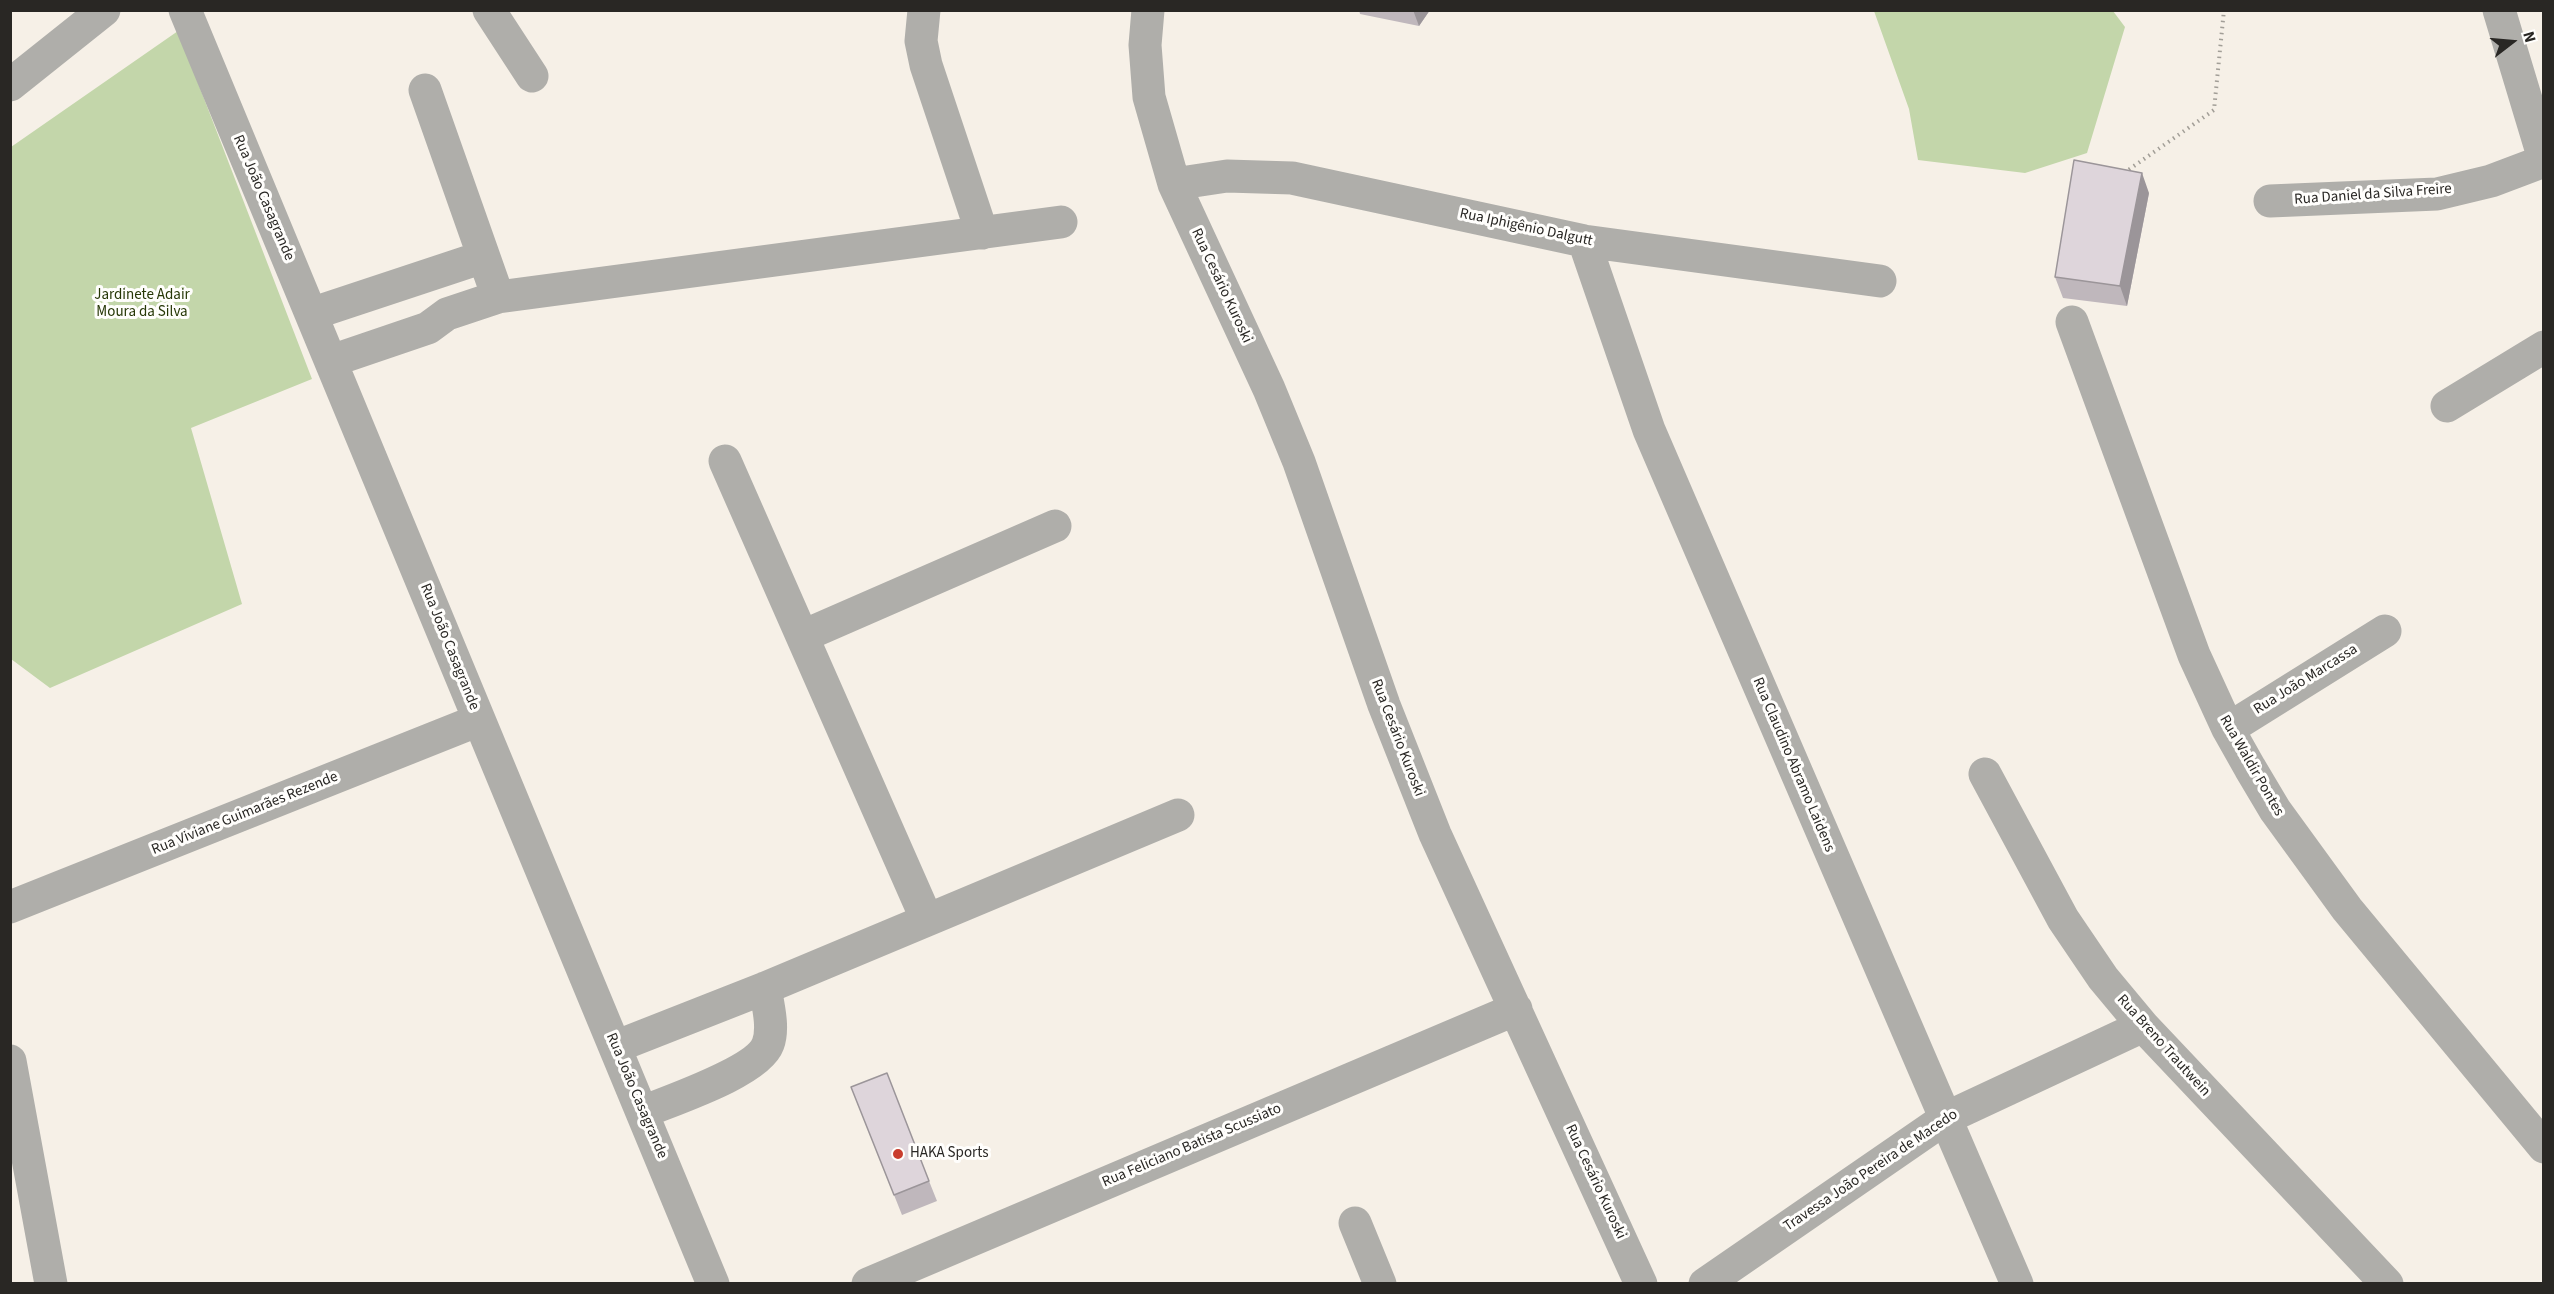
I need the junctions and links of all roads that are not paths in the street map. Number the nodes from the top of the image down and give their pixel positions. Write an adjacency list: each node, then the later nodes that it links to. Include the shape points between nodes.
1 (104, 10): 8 (street)
2 (185, 10): 20 (street, Rua João Casagrande)
3 (489, 10): 7 (street)
4 (924, 10): 15 (street, via 921,41 926,65)
5 (1148, 10): 12 (street, Rua Cesário Kuroski, via 1145,45 1149,97)
6 (2499, 10): 10 (street)
7 (532, 76)
8 (10, 85)
9 (425, 90): 17 (street)
10 (2539, 126): 11 (street)
11 (2544, 160): 13 (street, Rua Daniel da Silva Freire, via 2491,182 2437,194)
12 (1174, 184): 16 (street, Rua Iphigênio Dalgutt, via 1227,176 1292,178); 36 (street, Rua Cesário Kuroski, via 1282,421 1408,769)
13 (2270, 201)
14 (1061, 222): 15 (street)
15 (982, 233): 19 (street)
16 (1584, 241): 18 (street, Rua Iphigênio Dalgutt); 41 (street, Rua Claudino Abramo Laidens, via 1648,430)
17 (483, 256): 19 (street); 20 (street)
18 (1880, 281)
19 (498, 297): 23 (street, via 447,314 428,328)
20 (311, 314): 23 (street, Rua João Casagrande)
21 (2072, 322): 30 (street, Rua Waldir Pontes, via 2194,656)
22 (2544, 347): 24 (street)
23 (331, 361): 29 (street, Rua João Casagrande)
24 (2448, 406)
25 (725, 461): 28 (street)
26 (1055, 526): 28 (street)
27 (2385, 631): 30 (street, Rua João Marcassa)
28 (803, 636): 34 (street)
29 (479, 720): 33 (street, Rua Viviane Guimarães Rezende); 38 (street, Rua João Casagrande)
30 (2228, 729): 42 (street, Rua Waldir Pontes, via 2275,810 2347,909)
31 (1985, 774): 37 (street, Rua Breno Trautwein, via 2080,947)
32 (1178, 815): 34 (street)
33 (10, 907)
34 (927, 921): 35 (street)
35 (765, 988): 38 (street); 40 (street, via 770,1022 769,1043 762,1056 746,1068)
36 (1516, 1009): 46 (street, Rua Feliciano Batista Scussiato); 48 (street, Rua Cesário Kuroski)
37 (2143, 1026): 41 (street, Travessa João Pereira de Macedo); 51 (street, Rua Breno Trautwein)
38 (615, 1047): 40 (street, Rua João Casagrande)
39 (10, 1061): 44 (street)
40 (643, 1112): 45 (street, Rua João Casagrande)
41 (1946, 1118): 49 (street, Travessa João Pereira de Macedo); 50 (street, Rua Claudino Abramo Laidens)
42 (2544, 1147)
43 (1355, 1223): 47 (street)
44 (51, 1284)
45 (713, 1284)
46 (868, 1284)
47 (1380, 1284)
48 (1641, 1284)
49 (1705, 1284)
50 (2017, 1284)
51 (2388, 1284)

